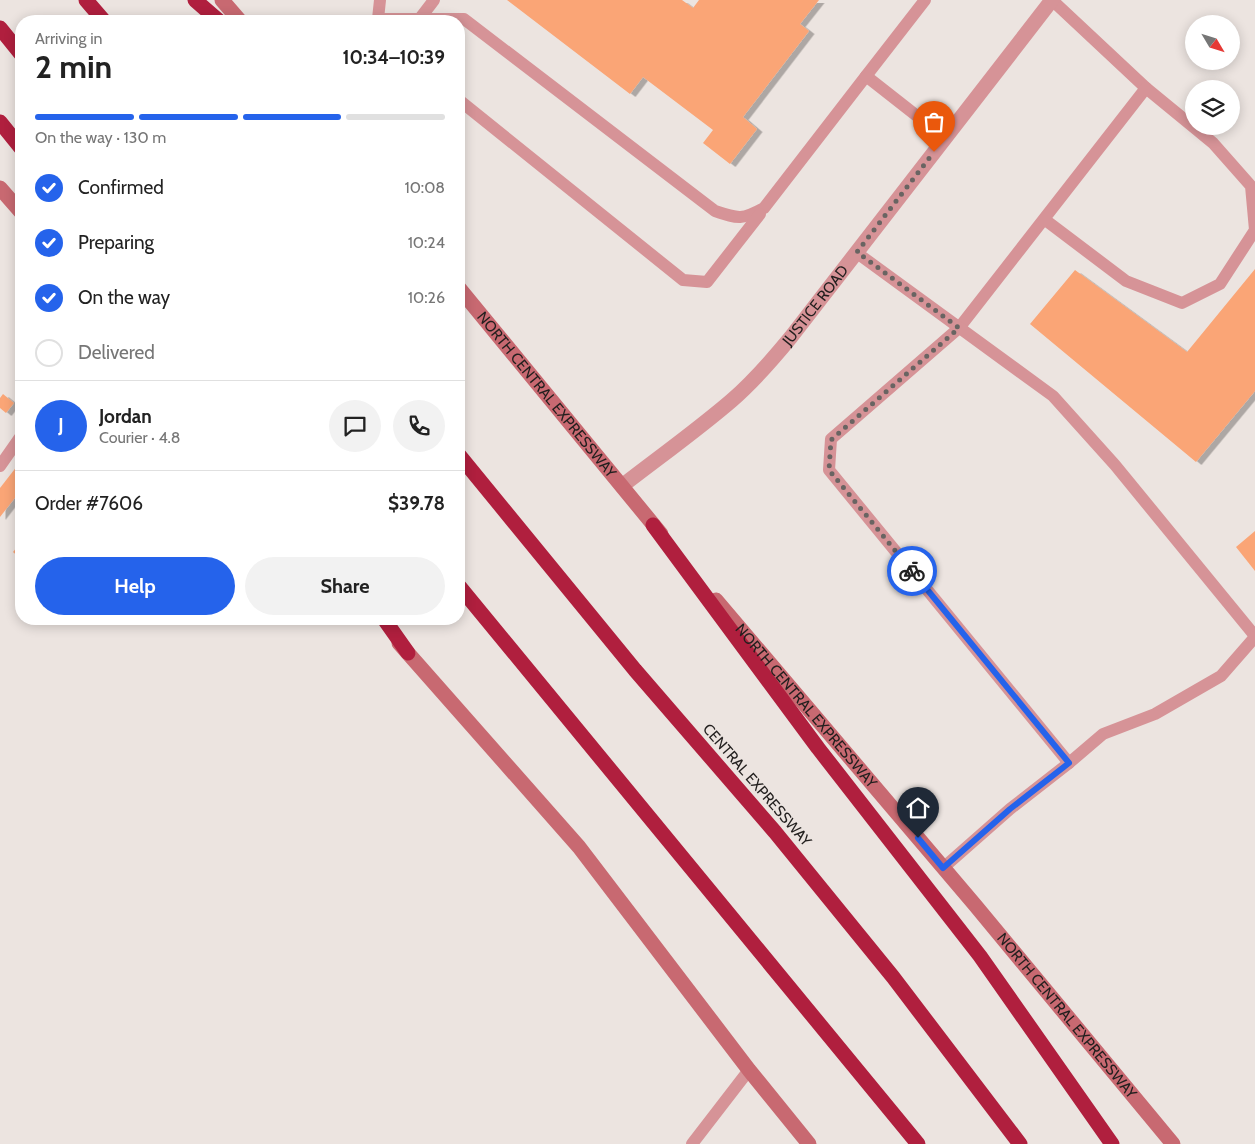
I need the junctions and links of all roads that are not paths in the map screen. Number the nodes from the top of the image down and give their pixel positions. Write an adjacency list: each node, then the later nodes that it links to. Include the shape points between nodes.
1 (86, 0): 8 (highway)
2 (195, 0): 9 (highway)
3 (222, 0): 10 (main road)
4 (380, 0): 11 (lane)
5 (434, 0): 12 (lane)
6 (925, 0): 16 (lane)
7 (1052, 0): 17 (lane); 20 (street, JUSTICE ROAD)
8 (99, 15)
9 (212, 15)
10 (235, 15)
11 (377, 15)
12 (423, 15)
13 (465, 20): 24 (lane, via 715,210 746,218)
14 (0, 28): 15 (highway)
15 (15, 47)
16 (866, 76): 20 (lane); 24 (lane)
17 (1146, 88): 25 (lane); 25 (lane, via 1213,143 1251,186 1254,230 1220,284 1182,302 1126,280)
18 (465, 105): 24 (lane, via 683,280 707,282)
19 (0, 122): 21 (highway)
20 (946, 138): 26 (street, JUSTICE ROAD)
21 (15, 141)
22 (0, 188): 23 (main road)
23 (15, 205)
24 (764, 208)
25 (1044, 219): 28 (lane)
26 (857, 252): 28 (lane); 32 (street, JUSTICE ROAD, via 753,380 719,411)
27 (465, 295): 32 (main road, NORTH CENTRAL EXPRESSWAY)
28 (959, 328): 37 (lane, via 1053,396 1115,465); 39 (lane, via 831,440 829,470)
29 (15, 445): 31 (lane)
30 (465, 462): 45 (highway, CENTRAL EXPRESSWAY, via 634,670 800,863)
31 (0, 466)
32 (622, 486): 33 (main road, NORTH CENTRAL EXPRESSWAY)
33 (653, 525): 40 (main road, NORTH CENTRAL EXPRESSWAY); 46 (highway, via 812,740 980,956)
34 (465, 593): 44 (highway)
35 (384, 625): 38 (main road)
36 (388, 625): 38 (highway)
37 (1255, 636): 39 (lane, via 1221,676 1155,714 1103,734)
38 (408, 653): 41 (main road, via 579,847)
39 (1069, 763): 40 (lane)
40 (943, 868): 47 (main road, NORTH CENTRAL EXPRESSWAY)
41 (749, 1070): 42 (lane); 43 (main road)
42 (692, 1144)
43 (809, 1144)
44 (918, 1144)
45 (1020, 1144)
46 (1112, 1144)
47 (1173, 1144)

